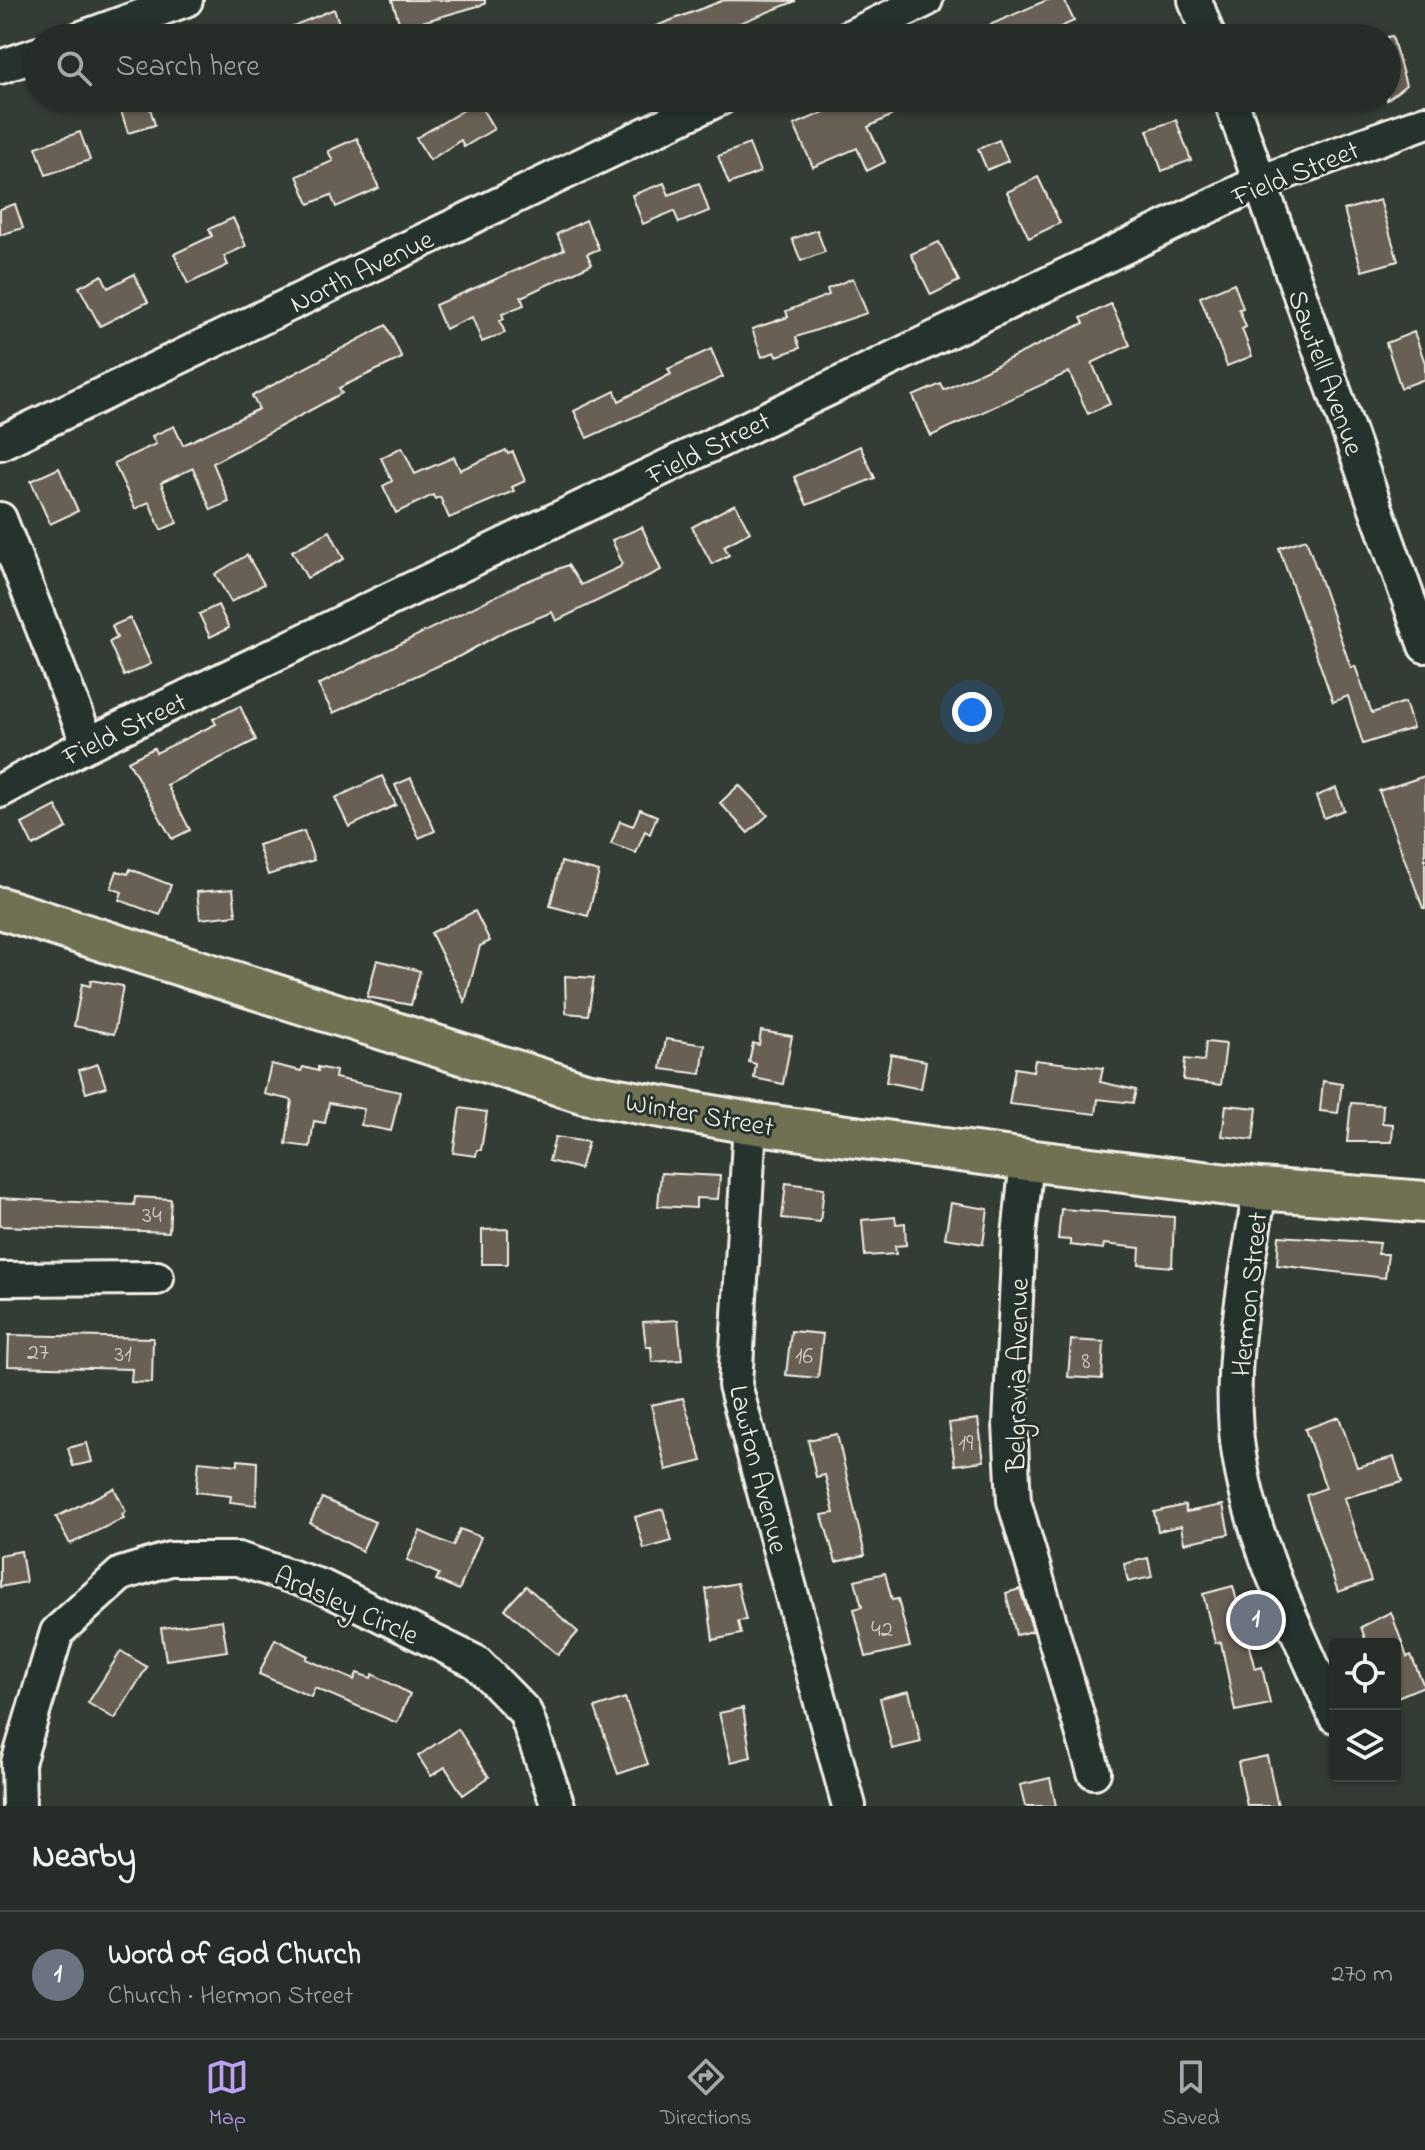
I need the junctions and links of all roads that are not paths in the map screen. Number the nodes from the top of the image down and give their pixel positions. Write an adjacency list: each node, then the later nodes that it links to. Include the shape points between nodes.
1 (186, 0): 4 (street)
2 (926, 0): 5 (street)
3 (1195, 0): 6 (street)
4 (120, 24)
5 (876, 24)
6 (1204, 24)
7 (24, 59): 8 (street)
8 (0, 67)
9 (692, 112): 13 (street, North Avenue)
10 (1235, 112): 12 (street, Sawtell Avenue)
11 (1425, 122): 12 (street, Field Street)
12 (1260, 182): 15 (street, Sawtell Avenue); 17 (street, Field Street)
13 (0, 443)
14 (0, 519): 17 (street)
15 (1414, 579): 16 (street, Sawtell Avenue)
16 (1425, 646)
17 (88, 744): 18 (street, Field Street)
18 (0, 791)
19 (0, 908): 20 (main road, Winter Street, via 585,1093)
20 (750, 1123): 21 (main road, Winter Street); 31 (street, Lawton Avenue, via 735,1385)
21 (1027, 1160): 22 (main road, Winter Street); 28 (street, Belgravia Avenue, via 1010,1424 1014,1501)
22 (1260, 1189): 23 (main road, Winter Street); 26 (street, Hermon Street, via 1236,1353 1238,1453 1258,1540)
23 (1425, 1202)
24 (157, 1278): 25 (street)
25 (0, 1279)
26 (1332, 1710)
27 (9, 1763): 29 (street, Ardsley Circle); 30 (street, Ardsley Circle, via 57,1632 121,1574 170,1559 238,1559 323,1587 476,1662 525,1712)
28 (1094, 1772)
29 (19, 1806)
30 (558, 1806)
31 (849, 1806)

